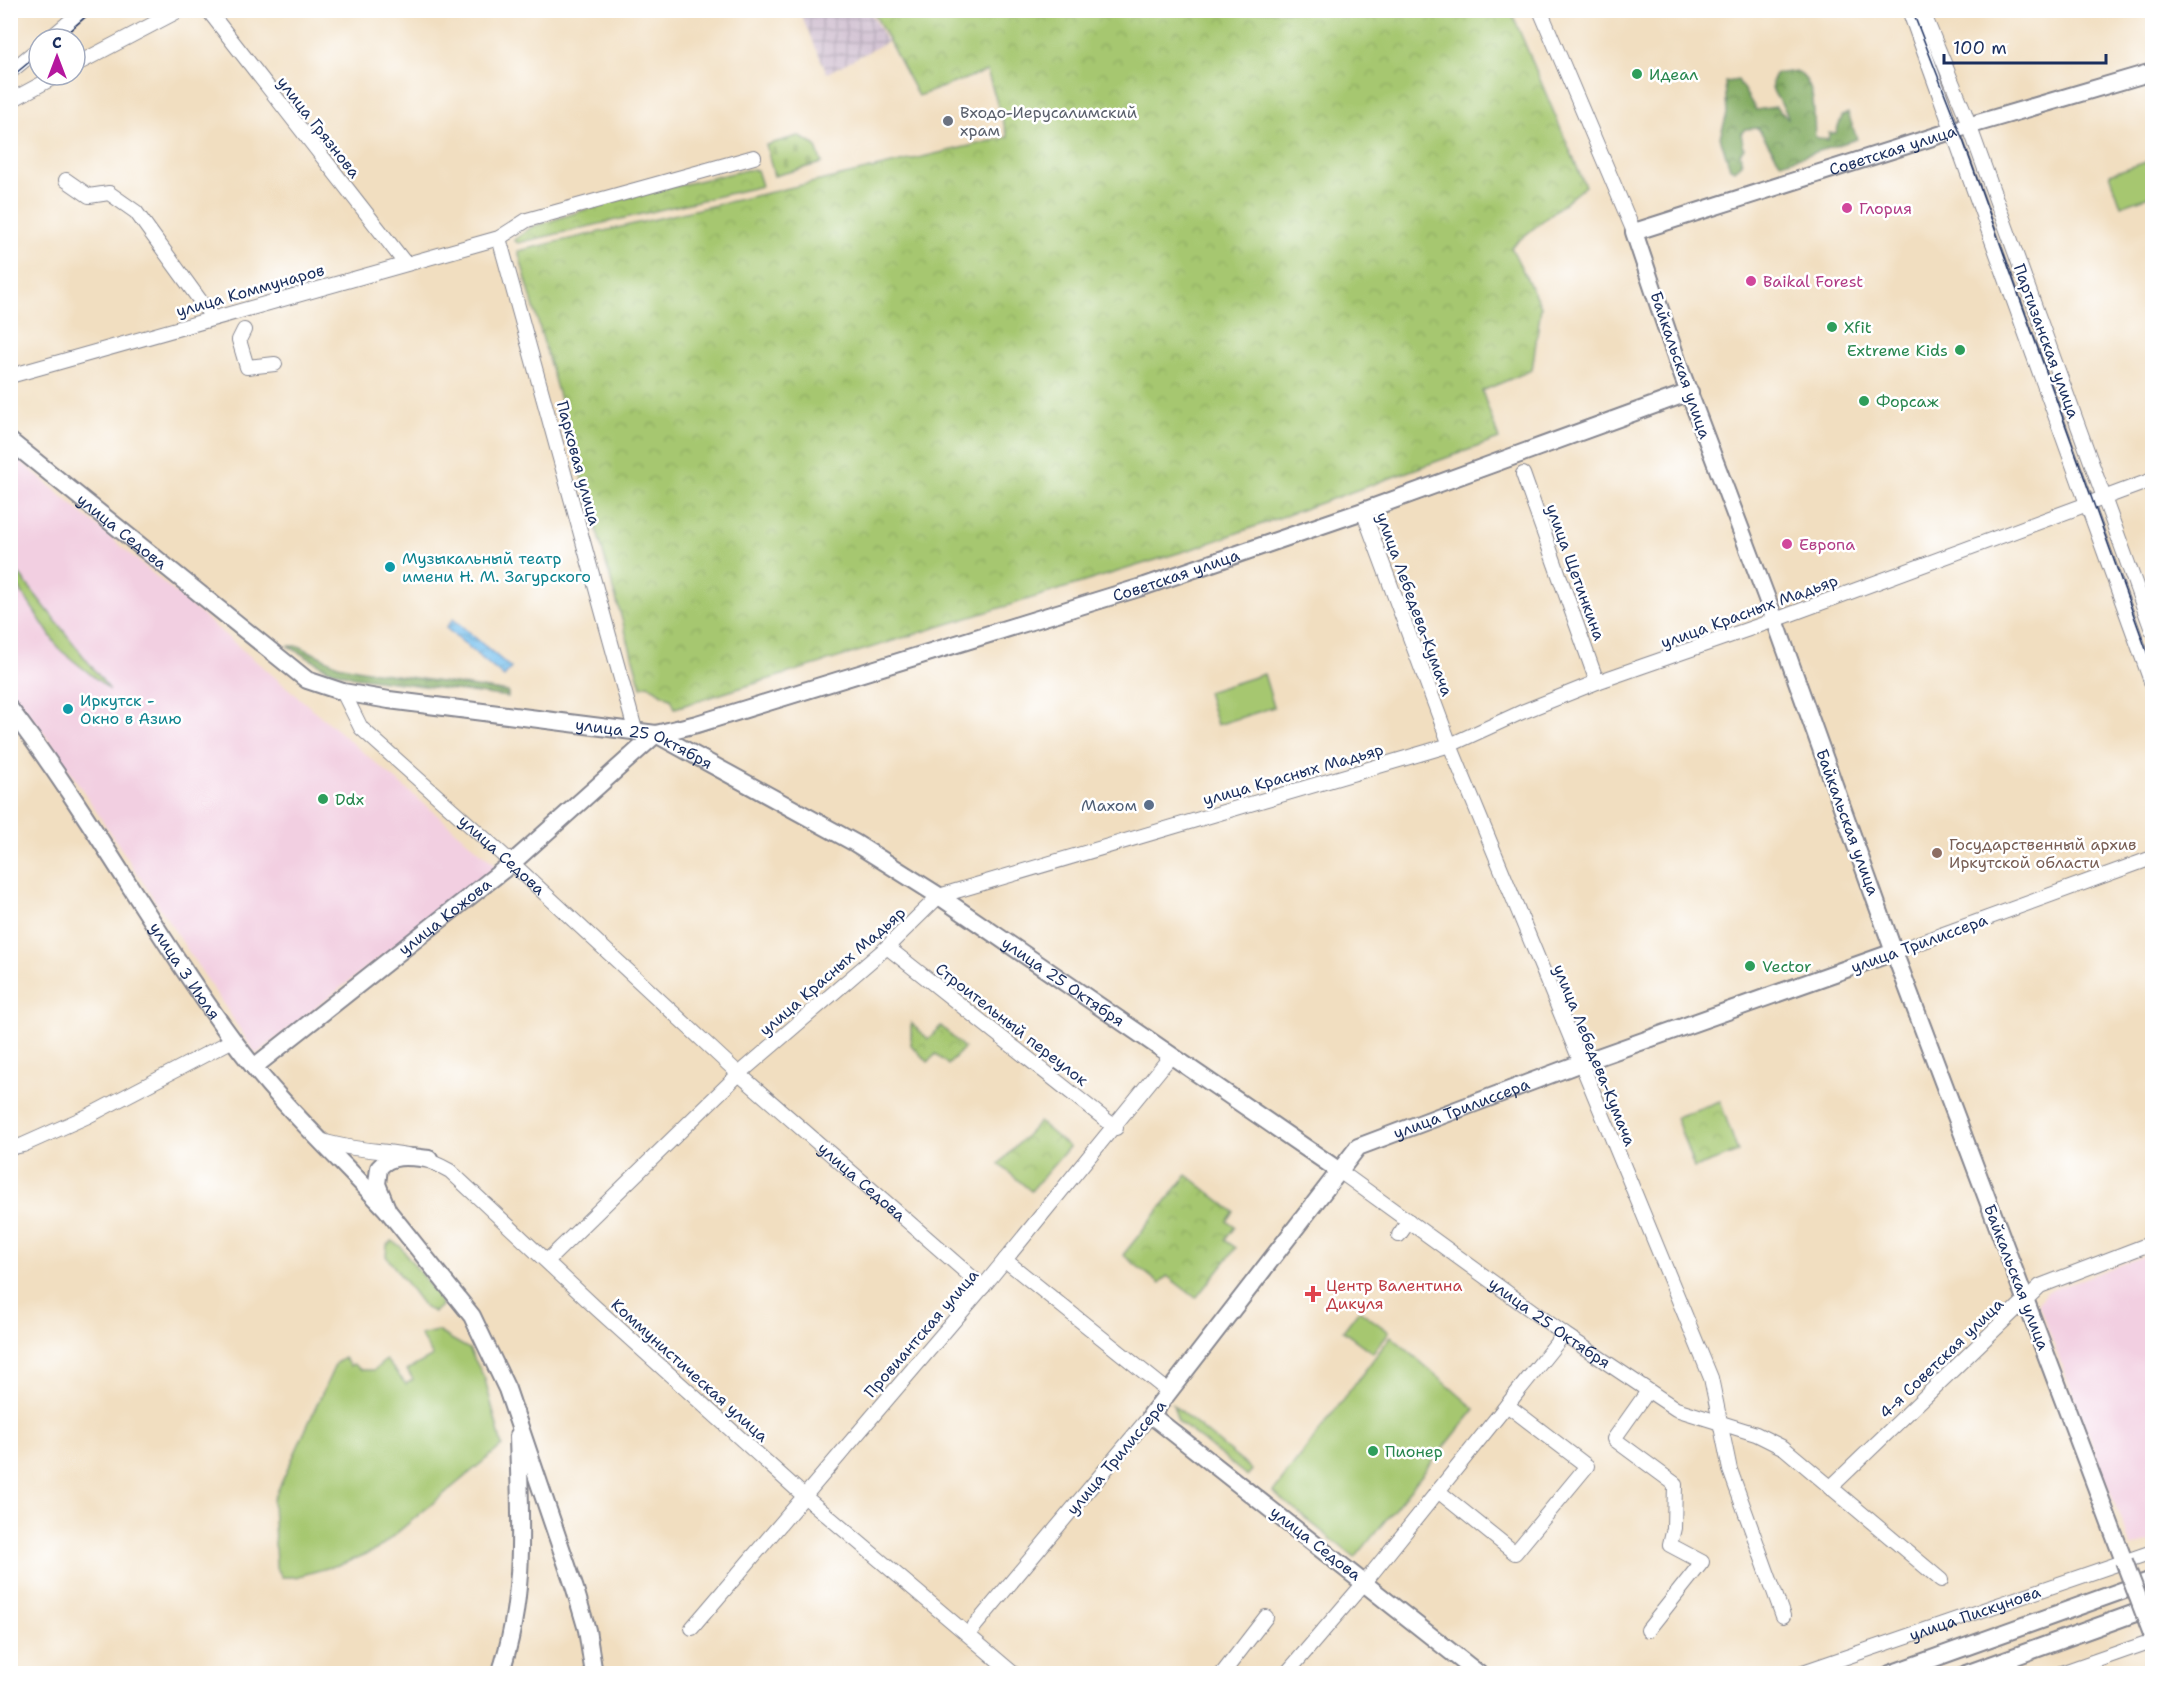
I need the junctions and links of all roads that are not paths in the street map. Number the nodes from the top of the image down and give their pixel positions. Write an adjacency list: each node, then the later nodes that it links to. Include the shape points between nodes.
1 (83, 10): 7 (street)
2 (180, 10): 9 (street)
3 (208, 10): 20 (street, улица Грязнова)
4 (1540, 10): 18 (street, Байкальская улица)
5 (1909, 10): 15 (street, Партизанская улица)
6 (1922, 10): 14 (street, Партизанская улица)
7 (63, 27)
8 (27, 58): 10 (street)
9 (87, 59)
10 (10, 72)
11 (2152, 72): 14 (main road, Советская улица)
12 (35, 87): 13 (street)
13 (13, 99)
14 (1969, 126): 15 (main road, Советская улица); 29 (street, Партизанская улица)
15 (1952, 131): 18 (main road, Советская улица); 30 (street, Партизанская улица)
16 (754, 157): 19 (street, улица Коммунаров, via 527,220)
17 (66, 180): 21 (street, via 89,196 109,193 136,212)
18 (1634, 232): 25 (main road, Байкальская улица)
19 (499, 238): 20 (street, улица Коммунаров); 38 (street, Парковая улица)
20 (405, 263): 21 (street, улица Коммунаров)
21 (212, 317): 24 (street, улица Коммунаров)
22 (244, 330): 23 (street, via 239,340 247,367)
23 (275, 364)
24 (10, 376)
25 (1690, 392): 31 (main road, Советская улица); 32 (main road, Байкальская улица)
26 (10, 441): 36 (main road, улица Седова, via 307,680)
27 (1523, 474): 34 (street, улица Щетинкина)
28 (2152, 480): 29 (street, улица Красных Мадьяр)
29 (2104, 497): 30 (street, улица Красных Мадьяр); 33 (street, Партизанская улица)
30 (2088, 503): 32 (street, улица Красных Мадьяр); 35 (street, Партизанская улица)
31 (1363, 512): 39 (main road, Советская улица, via 1145,586); 40 (street, улица Лебедева-Кумача)
32 (1775, 620): 34 (street, улица Красных Мадьяр); 45 (main road, Байкальская улица)
33 (2152, 630)
34 (1597, 682): 40 (street, улица Красных Мадьяр)
35 (2152, 684)
36 (343, 692): 38 (main road, улица 25 Октября); 42 (street, улица Седова, via 361,728)
37 (10, 709): 46 (main road, улица 3 Июля, via 45,754)
38 (636, 732): 39 (main road, улица 25 Октября)
39 (656, 734): 42 (main road, улица Кожова); 43 (main road, улица 25 Октября, via 855,843)
40 (1450, 745): 43 (street, улица Красных Мадьяр); 48 (street, улица Лебедева-Кумача)
41 (2152, 858): 45 (street, улица Трилиссера)
42 (512, 863): 49 (main road, улица Кожова); 50 (street, улица Седова)
43 (939, 896): 44 (street, улица Красных Мадьяр); 47 (main road, улица 25 Октября)
44 (887, 947): 50 (street, улица Красных Мадьяр); 51 (street, Строительный переулок)
45 (1894, 952): 48 (main road, улица Трилиссера); 63 (main road, Байкальская улица)
46 (233, 1040): 49 (main road, улица 3 Июля); 53 (street, via 88,1116)
47 (1172, 1056): 51 (street, Провиантская улица); 55 (main road, улица 25 Октября)
48 (1581, 1063): 55 (main road, улица Трилиссера, via 1358,1147); 70 (street, улица Лебедева-Кумача, via 1711,1378)
49 (254, 1067): 52 (main road, улица 3 Июля)
50 (740, 1074): 61 (street, улица Красных Мадьяр); 62 (street, улица Седова)
51 (1116, 1128): 60 (street, Провиантская улица)
52 (323, 1141): 54 (street, Коммунистическая улица, via 340,1147 407,1153); 56 (main road, улица 3 Июля)
53 (10, 1148)
54 (429, 1159): 56 (main road, via 397,1157 380,1166 377,1184); 61 (street, Коммунистическая улица, via 450,1171)
55 (1338, 1170): 57 (street, улица 25 Октября); 66 (main road, улица Трилиссера)
56 (388, 1211): 69 (main road, via 471,1316)
57 (1409, 1221): 58 (street); 64 (street, улица 25 Октября)
58 (1399, 1235)
59 (2152, 1243): 63 (street, 4-я Советская улица, via 2040,1286)
60 (1005, 1260): 62 (street, Провиантская улица); 66 (street)
61 (547, 1261): 73 (street, Коммунистическая улица)
62 (982, 1287): 73 (street, Провиантская улица)
63 (2025, 1300): 71 (street, 4-я Советская улица); 75 (main road, Байкальская улица)
64 (1564, 1334): 65 (street, улица 25 Октября); 67 (street)
65 (1648, 1390): 70 (street, улица 25 Октября, via 1676,1409); 83 (street, via 1614,1438 1675,1484 1670,1545 1702,1562)
66 (1169, 1392): 68 (main road, улица Трилиссера)
67 (1507, 1405): 72 (street); 72 (street, via 1587,1466 1515,1553)
68 (1151, 1415): 78 (main road, улица Седова); 84 (street, улица Трилиссера)
69 (518, 1417): 88 (main road, via 520,1579); 89 (main road, via 575,1589)
70 (1719, 1424): 71 (street, улица 25 Октября, via 1756,1434 1784,1448); 80 (street, улица Лебедева-Кумача, via 1730,1470)
71 (1830, 1488): 76 (street, улица 25 Октября)
72 (1438, 1491): 78 (street)
73 (803, 1495): 82 (street, Провиантская улица); 84 (street, Коммунистическая улица)
74 (2152, 1552): 75 (street, улица Пискунова)
75 (2124, 1562): 85 (main road, Байкальская улица, bridge); 94 (street, улица Пискунова)
76 (1941, 1580)
77 (2152, 1580): 95 (main road, улица Пискунова)
78 (1365, 1582): 92 (street); 93 (main road, улица Седова)
79 (2152, 1607): 96 (main road)
80 (1783, 1616)
81 (1266, 1617): 91 (street)
82 (692, 1628)
83 (1648, 1630)
84 (968, 1634): 90 (street, Коммунистическая улица)
85 (2152, 1634)
86 (2152, 1641): 87 (street)
87 (2094, 1668): 97 (street)
88 (500, 1674)
89 (594, 1674)
90 (1014, 1674)
91 (1222, 1674)
92 (1286, 1674)
93 (1479, 1674)
94 (1797, 1674)
95 (1890, 1674)
96 (1966, 1674)
97 (2058, 1674)

